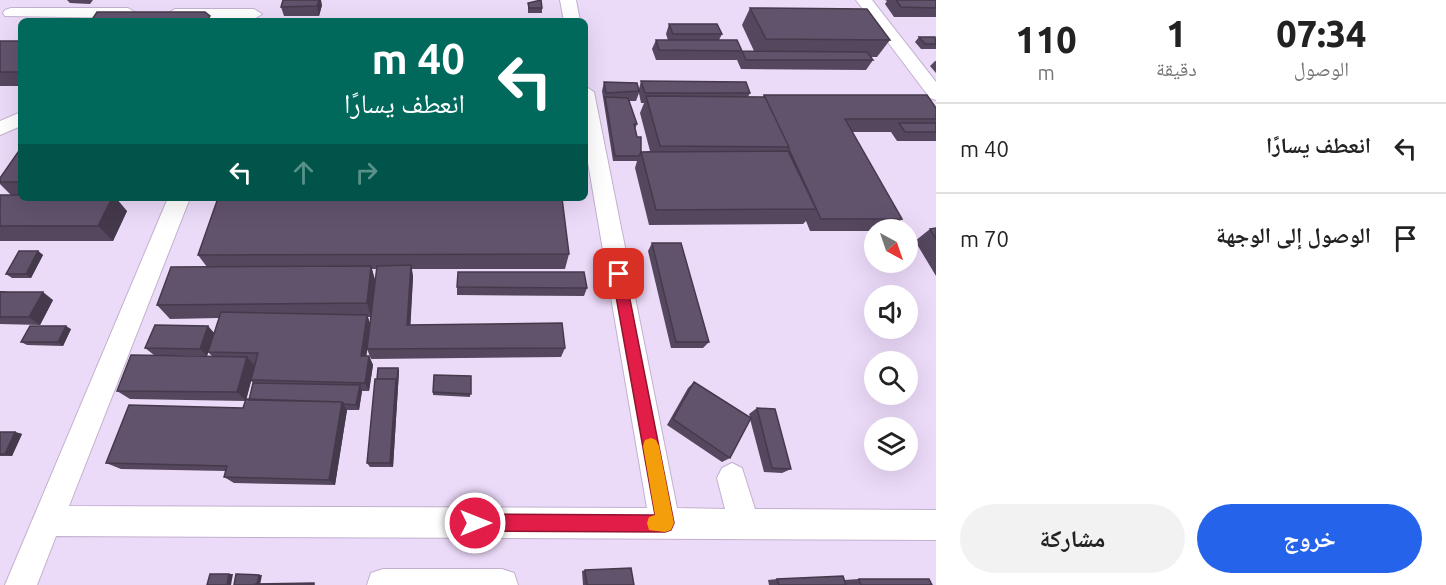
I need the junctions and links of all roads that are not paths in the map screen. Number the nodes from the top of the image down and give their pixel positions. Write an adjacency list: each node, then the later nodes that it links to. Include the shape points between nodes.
1 (22, 0): 5 (lane)
2 (568, 0): 6 (lane)
3 (864, 0): 8 (lane)
4 (255, 12): 5 (lane)
5 (11, 13): 7 (lane)
6 (571, 18)
7 (0, 25)
8 (936, 94)
9 (588, 108): 15 (lane)
10 (18, 120): 11 (lane)
11 (0, 129)
12 (178, 201): 14 (lane)
13 (732, 478): 16 (lane)
14 (48, 521): 15 (lane); 18 (lane)
15 (665, 523): 16 (lane)
16 (744, 524): 17 (lane)
17 (936, 525)
18 (21, 585)
19 (383, 585): 20 (lane)
20 (502, 585)

